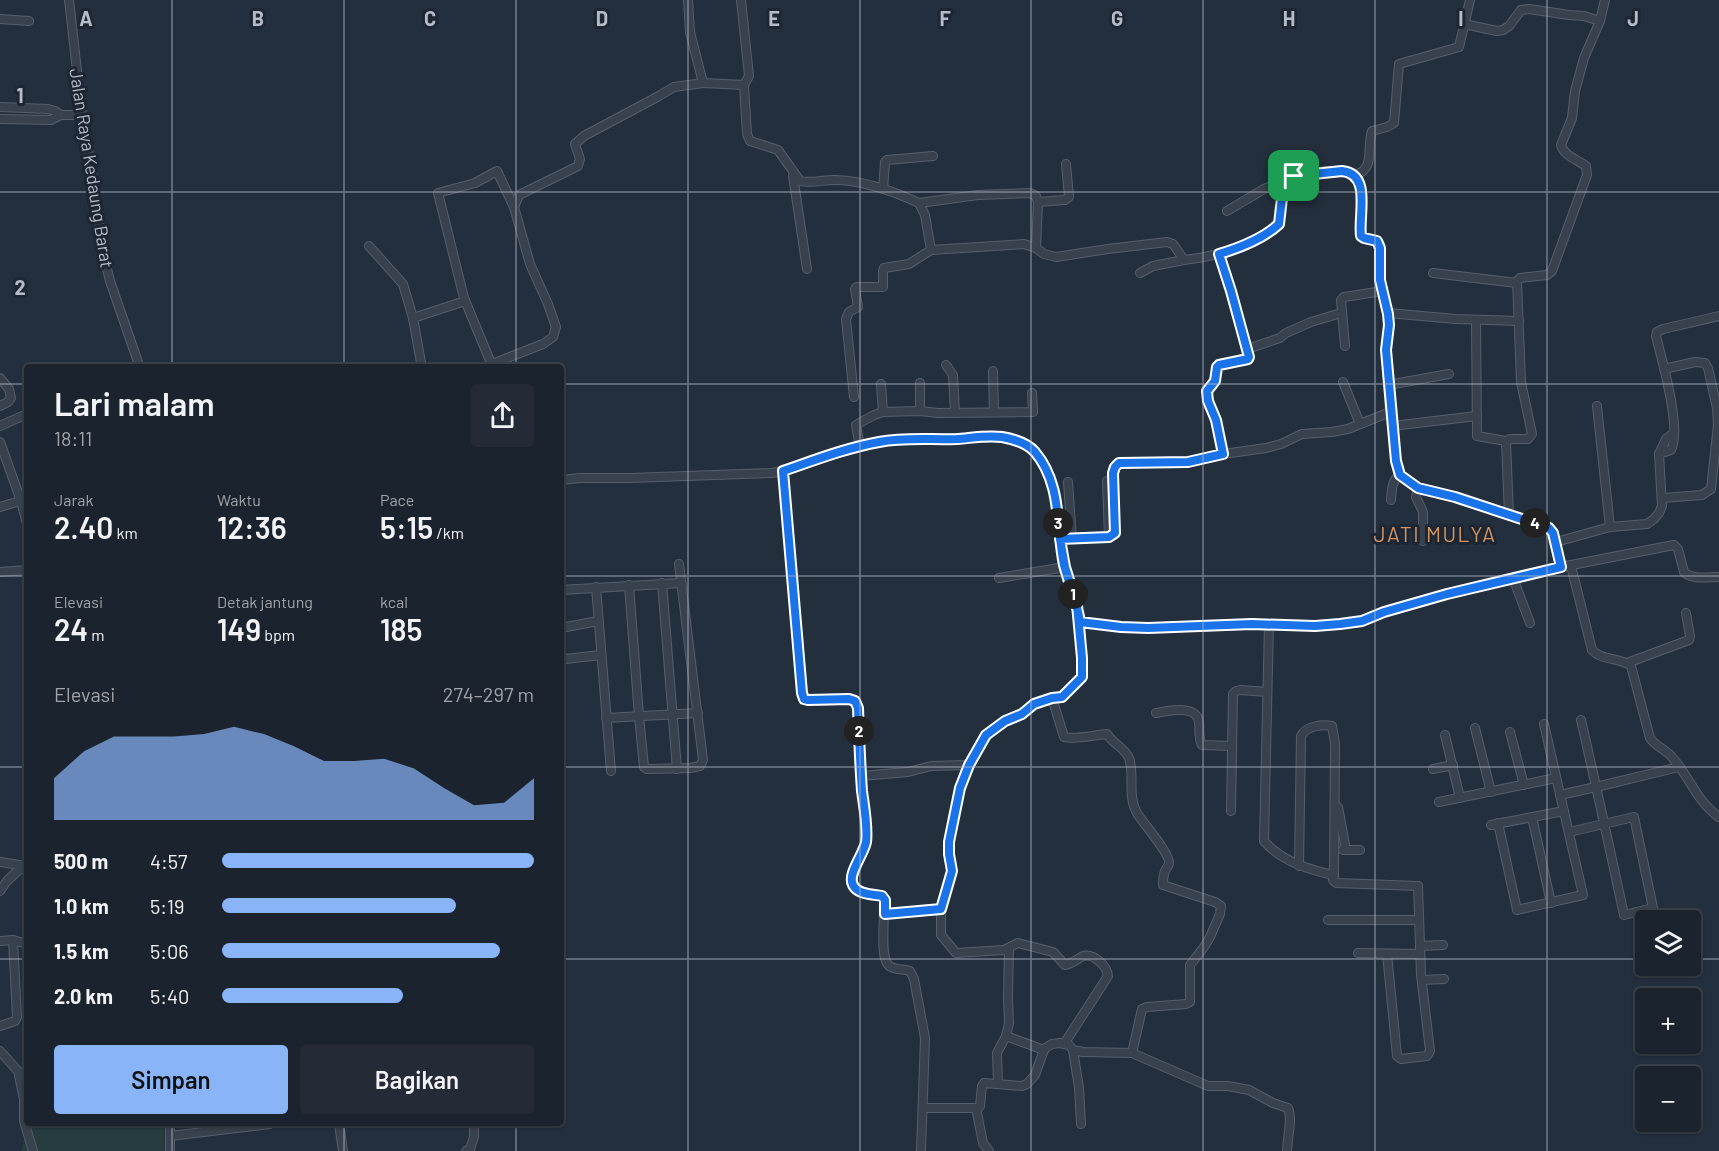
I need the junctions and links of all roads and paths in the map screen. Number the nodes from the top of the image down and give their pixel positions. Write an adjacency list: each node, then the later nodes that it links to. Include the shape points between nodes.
1 (69, 0): 14 (street, Jalan Raya Kedaung Barat)
2 (688, 0): 10 (street, via 690,32)
3 (741, 0): 11 (street, via 749,76)
4 (1470, 0): 9 (street)
5 (1605, 0): 8 (street)
6 (0, 19): 7 (street)
7 (28, 21)
8 (1600, 21): 9 (street, via 1529,9 1521,10 1500,31); 34 (street, via 1584,58 1572,118 1561,146 1586,166 1587,175 1552,271 1520,278)
9 (1464, 24): 19 (street, via 1458,48 1399,64 1394,123 1372,131 1368,165)
10 (703, 83): 11 (street); 24 (street, via 674,87 584,136 575,144 578,166 519,195)
11 (744, 85): 18 (street, via 750,141 778,150)
12 (0, 107): 13 (street, via 48,109)
13 (61, 115): 14 (street); 15 (street, via 51,120)
14 (82, 115): 45 (street, Jalan Raya Kedaung Barat, via 103,253)
15 (0, 119)
16 (933, 156): 21 (street, via 888,160)
17 (1066, 164): 22 (street, via 1068,198)
18 (793, 173): 21 (street, via 803,182 836,180); 31 (street)
19 (1356, 176): 20 (street, via 1350,171 1324,172); 35 (street, via 1362,197 1361,236 1380,244 1379,277)
20 (1284, 181): 25 (street); 29 (street, via 1279,224)
21 (883, 189): 23 (street)
22 (1038, 202): 23 (street, via 1030,193); 27 (street)
23 (919, 203): 28 (street)
24 (514, 207): 36 (street, via 497,171 475,183 438,193); 48 (street, via 530,264 556,327 553,337 543,344)
25 (1227, 211)
26 (369, 246): 40 (street, via 403,284)
27 (1036, 248): 28 (street, via 1024,244); 30 (street, via 1056,257 1167,242)
28 (931, 250): 59 (street, via 909,264 884,268 883,287 855,289 858,307 846,319)
29 (1219, 254): 30 (street); 44 (street)
30 (1184, 260): 32 (street, via 1153,266)
31 (807, 269)
32 (1140, 273)
33 (1433, 273): 34 (street)
34 (1517, 283): 42 (street)
35 (1383, 291): 37 (street, via 1342,298); 38 (street)
36 (465, 301): 40 (street); 47 (street)
37 (1341, 313): 43 (street); 44 (street)
38 (1388, 314): 41 (street); 57 (street)
39 (1719, 316): 50 (street, via 1657,332)
40 (412, 318): 46 (street)
41 (1476, 320): 42 (street); 68 (street)
42 (1519, 321): 72 (street, via 1521,384 1532,434 1528,439)
43 (1345, 346)
44 (1247, 349): 75 (street, via 1248,359 1217,367 1215,381 1207,391)
45 (139, 364)
46 (421, 364)
47 (492, 364)
48 (498, 364)
49 (946, 364): 66 (street, via 953,375)
50 (1664, 369): 82 (street, via 1674,421 1674,445 1659,454); 82 (street, via 1705,363 1718,424 1711,489 1702,495)
51 (993, 371): 64 (street)
52 (1449, 374): 57 (street)
53 (0, 378): 60 (street, via 12,398)
54 (1343, 382): 69 (street)
55 (920, 383): 62 (street)
56 (881, 384): 63 (street)
57 (1389, 385): 65 (street)
58 (1032, 393): 64 (street, via 1033,412)
59 (854, 397)
60 (0, 406)
61 (1597, 406): 87 (street)
62 (920, 411): 63 (street); 66 (street)
63 (883, 412): 74 (street, via 856,424)
64 (994, 412): 66 (street)
65 (1390, 412): 69 (street); 71 (street)
66 (955, 413)
67 (24, 415): 70 (street)
68 (1477, 416): 71 (street); 72 (street, via 1478,437)
69 (1360, 424): 75 (street, via 1332,432 1302,434 1266,448)
70 (0, 426)
71 (1392, 426): 77 (street)
72 (1506, 441): 86 (street)
73 (0, 442): 83 (street)
74 (860, 447): 76 (street); 89 (street, via 903,438 1000,437 1025,444 1051,478)
75 (1223, 454): 88 (street, via 1188,462 1117,465 1113,473 1116,530)
76 (783, 471): 78 (street); 135 (street, via 803,696 811,700 849,699 857,704)
77 (1400, 475): 81 (street); 84 (street, via 1393,482)
78 (564, 480)
79 (1107, 481): 88 (street)
80 (1068, 482): 90 (street)
81 (1418, 488): 86 (street); 91 (street)
82 (1663, 498): 87 (street, via 1659,513 1647,524)
83 (24, 500): 85 (street)
84 (1391, 500)
85 (0, 507)
86 (1509, 516): 92 (street, via 1549,528)
87 (1610, 527): 92 (street)
88 (1109, 537): 90 (street)
89 (1060, 539): 90 (street); 95 (street)
90 (1071, 539)
91 (1423, 541)
92 (1556, 542): 96 (street)
93 (679, 564): 103 (street)
94 (1572, 566): 96 (street); 101 (street, via 1674,545 1686,575); 115 (street, via 1592,650 1599,656)
95 (1065, 567): 99 (street); 109 (street)
96 (1561, 567): 100 (street)
97 (24, 570): 98 (street)
98 (0, 572)
99 (999, 578)
100 (1513, 578): 110 (street); 111 (street, via 1426,599 1362,621 1315,626)
101 (1719, 578)
102 (662, 583): 103 (street); 104 (street); 120 (street)
103 (681, 583): 119 (street)
104 (629, 585): 105 (street); 121 (street)
105 (596, 587): 106 (street); 108 (street)
106 (564, 590)
107 (1686, 614): 115 (street, via 1689,640)
108 (598, 621): 112 (street); 113 (street)
109 (1080, 622): 111 (street, via 1148,628); 117 (street, via 1082,677 1062,697)
110 (1530, 623)
111 (1269, 624): 116 (street)
112 (564, 627)
113 (600, 655): 114 (street); 122 (street)
114 (564, 658)
115 (1627, 663): 131 (street, via 1633,672 1650,738)
116 (1268, 692): 128 (street, via 1234,692); 155 (street, via 1264,841)
117 (1052, 698): 129 (street, via 1034,704 986,735); 180 (street, via 1064,737 1107,734 1127,755 1136,812 1169,862 1163,885 1221,906 1210,937 1190,965 1191,1002 1142,1009)
118 (1156, 712): 128 (street, via 1194,713 1199,719 1201,744)
119 (698, 713): 120 (street); 132 (street, via 702,765)
120 (671, 714): 121 (street); 132 (street)
121 (639, 716): 122 (street); 132 (street, via 644,767)
122 (606, 718): 134 (street)
123 (1581, 720): 139 (street)
124 (1544, 724): 136 (street)
125 (1475, 728): 140 (street)
126 (1510, 732): 137 (street)
127 (1445, 735): 130 (street)
128 (1232, 746): 144 (street)
129 (969, 765): 135 (street); 160 (street, via 949,842 952,871)
130 (1453, 765): 133 (street); 142 (street)
131 (1679, 766): 139 (street); 146 (street, via 1706,806)
132 (677, 769)
133 (1433, 769)
134 (611, 771)
135 (861, 776): 161 (street, via 866,842 852,872 852,882 860,892 882,896)
136 (1556, 778): 137 (street); 141 (street)
137 (1524, 785): 140 (street)
138 (1334, 786): 150 (street); 151 (street); 155 (street, via 1332,726 1307,729 1301,736)
139 (1596, 787): 141 (street); 148 (street)
140 (1491, 792): 142 (street)
141 (1560, 795): 145 (street)
142 (1460, 798): 143 (street)
143 (1439, 802)
144 (1231, 811)
145 (1564, 811): 147 (street); 149 (street)
146 (1719, 817)
147 (1532, 818): 159 (street); 159 (street, via 1495,824 1517,910)
148 (1604, 825): 148 (street, via 1624,915 1653,908 1634,817); 149 (street)
149 (1569, 832): 159 (street, via 1583,896)
150 (1334, 850): 151 (street); 157 (street)
151 (1346, 850): 152 (street)
152 (1360, 850)
153 (0, 862): 154 (street)
154 (24, 866)
155 (1299, 866): 157 (street)
156 (24, 867): 158 (street)
157 (1334, 875): 163 (street, via 1334,882 1340,884 1418,886)
158 (0, 891)
159 (1551, 903)
160 (941, 909): 161 (street); 168 (street, via 941,935 955,952)
161 (885, 914): 184 (street, via 886,961 891,967 910,971 916,989 925,1038)
162 (1328, 920): 163 (street)
163 (1419, 920): 169 (street)
164 (13, 940): 165 (street); 166 (street); 174 (street, via 17,1017)
165 (0, 941)
166 (24, 943)
167 (1443, 945): 169 (street)
168 (1010, 948): 175 (street); 176 (street, via 1018,943 1053,952 1067,966 1091,956 1105,966 1108,976)
169 (1420, 950): 171 (street); 173 (street)
170 (1358, 953): 171 (street)
171 (1386, 954): 173 (street, via 1397,1056 1401,1059 1430,1054)
172 (1444, 979): 173 (street)
173 (1422, 980)
174 (0, 1026)
175 (1006, 1036): 177 (street); 181 (street, via 997,1055)
176 (1065, 1044): 177 (street, via 1052,1044); 178 (street)
177 (1044, 1050): 181 (street, via 1035,1075 1027,1084)
178 (1073, 1050): 180 (street); 187 (street)
179 (0, 1051): 183 (street, via 18,1071)
180 (1132, 1053): 200 (street, via 1208,1086 1249,1090 1286,1107 1290,1114)
181 (998, 1083): 185 (street, via 983,1084 980,1106)
182 (24, 1099): 186 (street)
183 (24, 1099)
184 (922, 1108): 185 (street); 198 (street)
185 (976, 1108): 199 (street, via 983,1143)
186 (24, 1121)
187 (1081, 1124)
188 (26, 1126): 194 (street)
189 (170, 1126): 193 (street)
190 (253, 1126): 193 (street)
191 (339, 1126): 196 (street)
192 (474, 1126): 197 (street, via 474,1137)
193 (170, 1136): 195 (street)
194 (33, 1151)
195 (170, 1151)
196 (343, 1151)
197 (466, 1151)
198 (921, 1151)
199 (989, 1151)
200 (1287, 1151)

